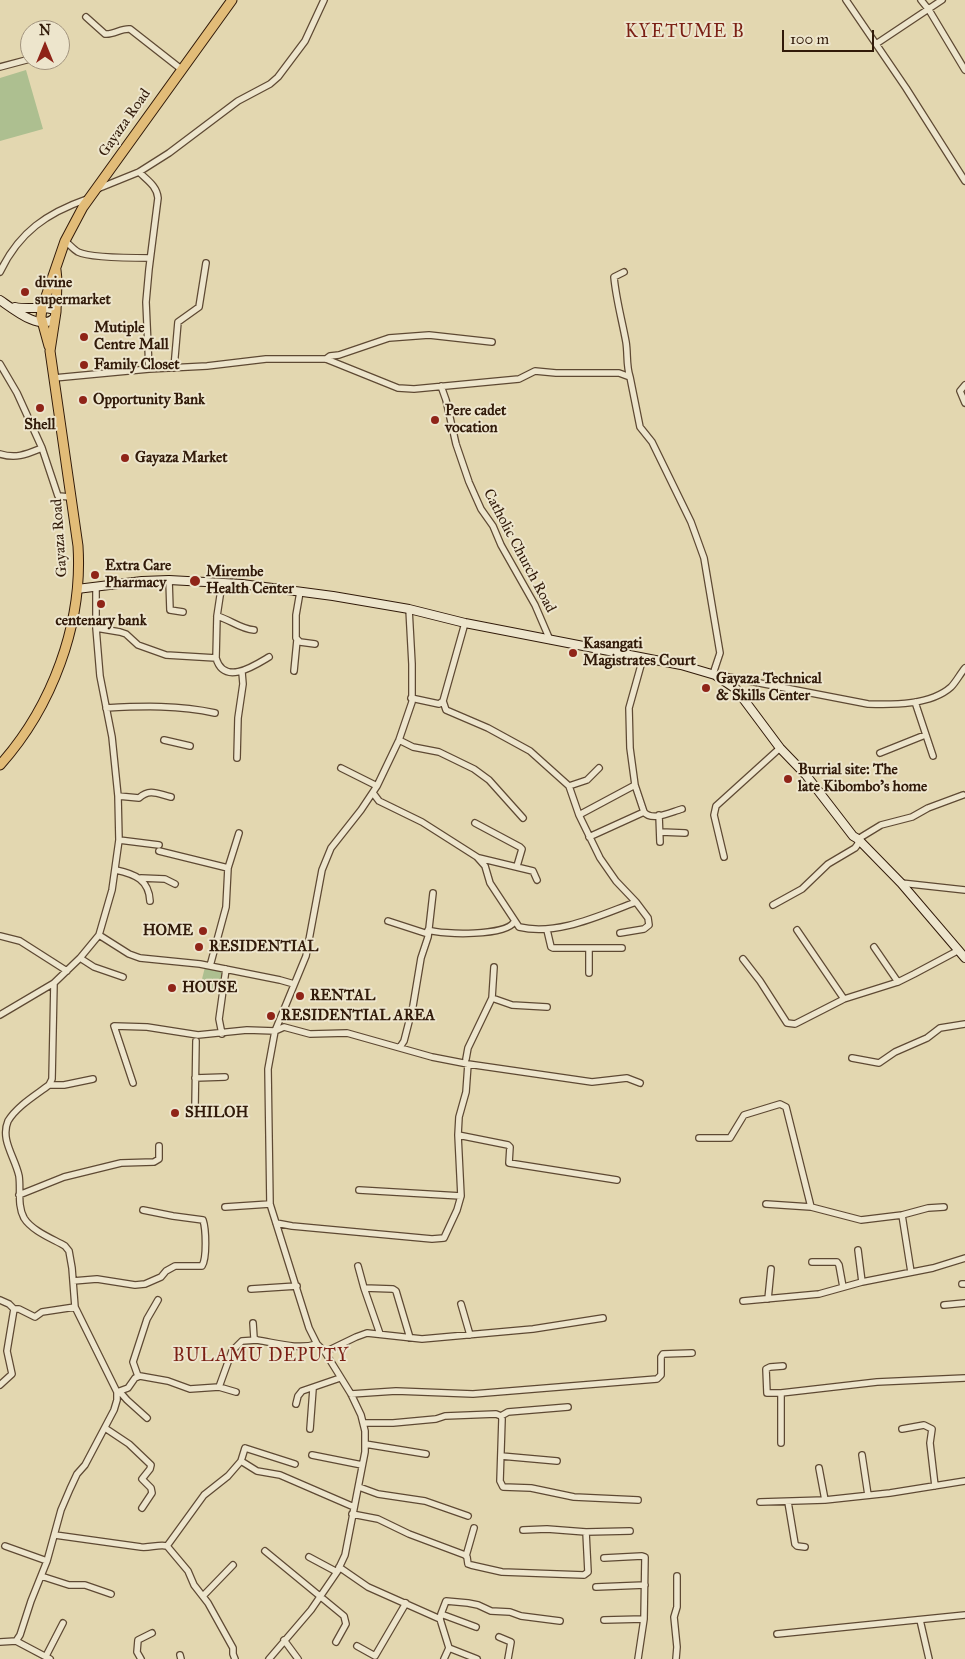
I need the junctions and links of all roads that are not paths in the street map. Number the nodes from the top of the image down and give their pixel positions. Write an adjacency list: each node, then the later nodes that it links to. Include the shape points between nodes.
1 (232, 0): 11 (main road, Gayaza Road)
2 (324, 0): 13 (street, via 306,41 274,81 238,101)
3 (846, 0): 8 (street)
4 (921, 0): 6 (street)
5 (942, 0): 6 (street)
6 (929, 10): 8 (street); 12 (street)
7 (86, 17): 11 (street, via 105,34 130,29)
8 (876, 44): 14 (street)
9 (20, 62): 10 (street)
10 (0, 67)
11 (181, 69): 15 (main road, Gayaza Road)
12 (965, 70)
13 (139, 172): 15 (street); 18 (street, via 154,186 158,198)
14 (965, 181)
15 (97, 188): 16 (main road, Gayaza Road)
16 (89, 198): 17 (main road, Gayaza Road); 21 (street, via 52,213 34,227 17,244)
17 (65, 241): 18 (street, via 82,253); 20 (main road, Gayaza Road)
18 (150, 258): 33 (street, via 146,302)
19 (206, 263): 32 (street, via 199,307 178,322)
20 (56, 270): 25 (main road, Gayaza Road); 26 (main road, Gayaza Road)
21 (0, 272)
22 (624, 272): 34 (street, via 614,277)
23 (0, 300): 24 (street)
24 (8, 305): 25 (street, via 24,309); 27 (street)
25 (42, 308): 26 (street, via 51,308); 27 (main road, Gayaza Road)
26 (56, 314): 27 (street, via 50,322); 29 (main road, Gayaza Road)
27 (42, 324): 29 (main road, Gayaza Road)
28 (492, 342): 30 (street, via 429,336 389,338)
29 (50, 351): 35 (main road, Gayaza Road)
30 (326, 358): 32 (street, via 266,359); 37 (street, via 398,388)
31 (0, 364): 39 (street)
32 (174, 368): 33 (street)
33 (149, 369): 35 (street)
34 (630, 377): 37 (street, via 618,373 535,371 519,379); 62 (street, via 640,427 652,442 691,522 704,558 720,653)
35 (54, 378): 41 (main road, Gayaza Road)
36 (965, 385): 38 (street, via 960,391)
37 (441, 386): 54 (street, Catholic Church Road, via 456,444 477,500 535,605)
38 (965, 403)
39 (42, 448): 40 (street, via 11,458); 41 (street, via 58,496)
40 (0, 454)
41 (71, 498): 44 (main road, Gayaza Road)
42 (169, 580): 43 (street); 45 (street); 48 (street, via 170,610)
43 (222, 582): 46 (street); 49 (street)
44 (80, 586): 45 (street); 76 (main road, Gayaza Road, via 52,686 34,721)
45 (96, 588): 51 (street)
46 (300, 592): 47 (street); 53 (street, via 296,614)
47 (409, 609): 50 (street); 63 (street)
48 (183, 612)
49 (217, 616): 52 (street, via 238,627); 57 (street)
50 (465, 623): 54 (street); 64 (street)
51 (96, 628): 57 (street, via 126,634 138,645 166,655); 66 (street)
52 (254, 630)
53 (297, 640): 55 (street); 60 (street)
54 (550, 640): 58 (street)
55 (315, 644)
56 (268, 657): 61 (street)
57 (216, 658): 61 (street, via 221,668)
58 (643, 658): 62 (street); 79 (street, via 629,708)
59 (965, 668): 65 (street, via 951,687)
60 (294, 671)
61 (242, 672): 75 (street)
62 (714, 674): 65 (street, via 868,704); 72 (street, via 736,689)
63 (411, 698): 64 (street, via 438,704); 70 (street)
64 (444, 701): 81 (street, via 446,710 488,728 530,752)
65 (915, 702): 68 (street)
66 (106, 708): 67 (street, via 192,708); 84 (street)
67 (215, 714)
68 (925, 735): 73 (street); 74 (street)
69 (164, 740): 71 (street)
70 (399, 740): 80 (street); 90 (street, via 413,747 439,752 474,769 489,780)
71 (190, 746)
72 (780, 748): 96 (street); 100 (street, via 716,806 714,816)
73 (880, 753)
74 (933, 756)
75 (237, 758)
76 (0, 765)
77 (341, 768): 80 (street)
78 (599, 768): 81 (street, via 587,780)
79 (635, 785): 87 (street); 88 (street)
80 (377, 786): 82 (street)
81 (569, 786): 88 (street)
82 (373, 793): 99 (street, via 379,801 422,822); 136 (street, via 331,848 322,870 306,956)
83 (963, 795): 96 (street, via 912,817 882,825)
84 (118, 796): 85 (street, via 139,798 149,792); 97 (street)
85 (171, 797)
86 (682, 809): 89 (street)
87 (644, 812): 89 (street, via 650,817); 95 (street)
88 (579, 814): 95 (street)
89 (659, 815): 92 (street)
90 (523, 818)
91 (475, 823): 101 (street, via 522,849)
92 (661, 832): 94 (street); 98 (street)
93 (239, 833): 102 (street)
94 (685, 833)
95 (589, 837): 111 (street, via 616,881)
96 (858, 839): 107 (street); 112 (street, via 854,848 828,864 802,889)
97 (119, 840): 102 (street); 103 (street)
98 (660, 842)
99 (477, 857): 101 (street); 114 (street, via 485,866 490,883)
100 (724, 857)
101 (517, 866): 105 (street, via 533,871)
102 (228, 868): 128 (street, via 226,907)
103 (116, 870): 104 (street); 119 (street)
104 (141, 878): 106 (street, via 164,879); 110 (street, via 147,886)
105 (537, 880)
106 (175, 884)
107 (901, 884): 108 (street); 124 (street)
108 (965, 890)
109 (433, 893): 117 (street)
110 (150, 901)
111 (636, 902): 115 (street, via 591,919); 118 (street, via 648,918 649,925 644,929)
112 (773, 905)
113 (388, 920): 117 (street)
114 (514, 922): 115 (street, via 519,928); 117 (street, via 509,927 487,932)
115 (547, 930): 122 (street, via 553,948)
116 (797, 930): 138 (street)
117 (428, 932): 145 (street, via 413,1006)
118 (620, 933)
119 (98, 935): 125 (street); 128 (street, via 140,958)
120 (0, 936): 131 (street, via 20,941)
121 (874, 947): 134 (street)
122 (589, 948): 123 (street); 132 (street)
123 (622, 948)
124 (959, 950): 126 (street); 134 (street)
125 (80, 958): 131 (street); 133 (street, via 94,967)
126 (965, 958)
127 (743, 959): 138 (street, via 787,1023 795,1024)
128 (210, 966): 130 (street)
129 (494, 967): 137 (street)
130 (226, 969): 136 (street); 143 (street, via 219,1019)
131 (67, 971): 135 (street)
132 (589, 973)
133 (123, 977)
134 (898, 982): 138 (street)
135 (54, 983): 140 (street); 153 (street, via 52,1079)
136 (294, 984): 142 (street)
137 (492, 998): 139 (street, via 512,1005); 147 (street, via 468,1048)
138 (844, 999)
139 (547, 1007)
140 (0, 1015)
141 (965, 1024): 146 (street, via 940,1028 879,1063)
142 (275, 1031): 143 (street, via 248,1030); 145 (street, via 284,1027 310,1034 348,1033); 162 (street, via 268,1069)
143 (222, 1034): 151 (street, via 198,1035 147,1027 114,1026)
144 (196, 1041): 149 (street)
145 (400, 1048): 147 (street)
146 (852, 1058)
147 (467, 1062): 152 (street, via 592,1082 627,1078); 155 (street, via 466,1092 460,1110)
148 (225, 1077): 149 (street)
149 (194, 1078): 154 (street)
150 (93, 1079): 153 (street)
151 (133, 1083)
152 (640, 1083)
153 (49, 1085): 160 (street, via 15,1112 5,1133 19,1176)
154 (195, 1107)
155 (458, 1136): 158 (street, via 508,1145 508,1163); 161 (street)
156 (698, 1138): 165 (street, via 730,1138 744,1114 780,1104 786,1107)
157 (159, 1146): 160 (street, via 159,1159 154,1162 122,1163 72,1175)
158 (617, 1180)
159 (359, 1190): 161 (street)
160 (20, 1195): 176 (street, via 25,1219 69,1251)
161 (461, 1196): 169 (street, via 444,1238 439,1239)
162 (270, 1204): 164 (street); 169 (street)
163 (766, 1204): 165 (street)
164 (225, 1207)
165 (812, 1207): 168 (street, via 861,1220)
166 (944, 1207): 168 (street)
167 (143, 1210): 176 (street, via 203,1220 202,1266 175,1266 145,1284)
168 (902, 1215): 175 (street)
169 (276, 1223): 178 (street)
170 (858, 1250): 177 (street)
171 (965, 1258): 175 (street)
172 (812, 1262): 179 (street, via 837,1262)
173 (358, 1266): 180 (street)
174 (771, 1269): 182 (street)
175 (911, 1272): 177 (street)
176 (73, 1281): 189 (street)
177 (862, 1282): 179 (street)
178 (297, 1286): 181 (street); 197 (street)
179 (843, 1287): 182 (street, via 819,1294)
180 (364, 1288): 193 (street); 195 (street, via 396,1291)
181 (251, 1289)
182 (768, 1299): 185 (street)
183 (0, 1300): 190 (street)
184 (158, 1300): 201 (street, via 147,1320 133,1362)
185 (742, 1301)
186 (965, 1303): 188 (street)
187 (461, 1304): 194 (street)
188 (944, 1305)
189 (75, 1307): 190 (street, via 42,1312 35,1317); 207 (street)
190 (14, 1309): 204 (street, via 7,1351 12,1374)
191 (603, 1318): 194 (street)
192 (252, 1323): 196 (street)
193 (380, 1334): 195 (street); 198 (street, via 361,1335)
194 (470, 1335): 195 (street)
195 (410, 1338)
196 (257, 1340): 197 (street, via 281,1346); 205 (street, via 242,1341 232,1351)
197 (317, 1344): 198 (street)
198 (326, 1352): 202 (street)
199 (692, 1352): 210 (street, via 663,1354 661,1375 657,1379 473,1394 396,1391)
200 (782, 1366): 209 (street, via 766,1369 767,1393)
201 (138, 1376): 205 (street, via 190,1389); 207 (street, via 128,1388)
202 (340, 1378): 206 (street); 210 (street)
203 (965, 1378): 209 (street, via 878,1382)
204 (0, 1385)
205 (219, 1386): 208 (street)
206 (313, 1389): 211 (street, via 299,1393); 217 (street)
207 (119, 1392): 214 (street); 216 (street)
208 (236, 1392)
209 (781, 1393): 219 (street)
210 (351, 1394): 215 (street)
211 (296, 1404)
212 (568, 1407): 213 (street, via 508,1412)
213 (501, 1416): 215 (street, via 449,1416 398,1423); 223 (street)
214 (147, 1418)
215 (364, 1423): 220 (street)
216 (105, 1428): 239 (street, via 129,1444 150,1465 142,1480 152,1488 152,1493); 246 (street, via 72,1484)
217 (310, 1429)
218 (902, 1429): 231 (street, via 924,1425 932,1429 930,1443)
219 (782, 1443)
220 (365, 1444): 221 (street); 228 (street)
221 (426, 1454)
222 (312, 1455): 228 (street)
223 (501, 1456): 226 (street); 234 (street, via 500,1484 503,1486 530,1488 574,1498)
224 (862, 1456): 233 (street)
225 (241, 1461): 227 (street, via 246,1448); 238 (street, via 257,1471 280,1475); 248 (street, via 204,1495)
226 (557, 1462)
227 (295, 1464)
228 (362, 1464): 232 (street)
229 (819, 1468): 235 (street)
230 (965, 1481): 231 (street)
231 (936, 1486): 233 (street)
232 (359, 1487): 238 (street); 241 (street, via 378,1494 425,1501)
233 (868, 1495): 235 (street)
234 (638, 1500)
235 (825, 1500): 237 (street)
236 (760, 1502): 237 (street)
237 (788, 1502): 249 (street, via 795,1544)
238 (354, 1507): 240 (street)
239 (142, 1508)
240 (352, 1514): 251 (street, via 383,1521); 256 (street, via 345,1555)
241 (468, 1516)
242 (474, 1528): 251 (street)
243 (523, 1530): 245 (street)
244 (630, 1531): 245 (street)
245 (586, 1532): 251 (street, via 588,1572 584,1575 490,1570 468,1564)
246 (54, 1535): 248 (street, via 141,1547); 254 (street)
247 (6, 1546): 254 (street)
248 (167, 1546): 262 (street, via 188,1570)
249 (805, 1547)
250 (265, 1551): 263 (street)
251 (466, 1556)
252 (309, 1557): 256 (street)
253 (604, 1558): 259 (street, via 645,1557)
254 (47, 1561): 257 (street)
255 (234, 1565): 262 (street)
256 (338, 1570): 263 (street); 264 (street)
257 (42, 1576): 261 (street); 277 (street)
258 (677, 1576): 291 (street, via 674,1617)
259 (645, 1585): 260 (street); 267 (street)
260 (596, 1587)
261 (111, 1594)
262 (203, 1596): 284 (street, via 233,1648)
263 (320, 1596): 276 (street); 279 (street, via 346,1619)
264 (406, 1603): 266 (street); 280 (street, via 375,1656)
265 (965, 1615): 269 (street)
266 (440, 1616): 270 (street, via 446,1601 451,1600 491,1611); 272 (street); 281 (street)
267 (644, 1619): 268 (street); 290 (street)
268 (604, 1620)
269 (920, 1620): 274 (street); 292 (street)
270 (560, 1621)
271 (62, 1623): 282 (street)
272 (476, 1627)
273 (152, 1633): 283 (street, via 138,1640)
274 (777, 1634)
275 (499, 1637): 289 (street, via 511,1642)
276 (284, 1640): 285 (street); 286 (street)
277 (16, 1641): 278 (street); 282 (street)
278 (0, 1642)
279 (336, 1642)
280 (357, 1646)
281 (449, 1648): 287 (street); 288 (street)
282 (48, 1658)
283 (141, 1659)
284 (235, 1659)
285 (269, 1659)
286 (298, 1659)
287 (444, 1659)
288 (477, 1659)
289 (508, 1659)
290 (638, 1659)
291 (676, 1659)
292 (929, 1659)

